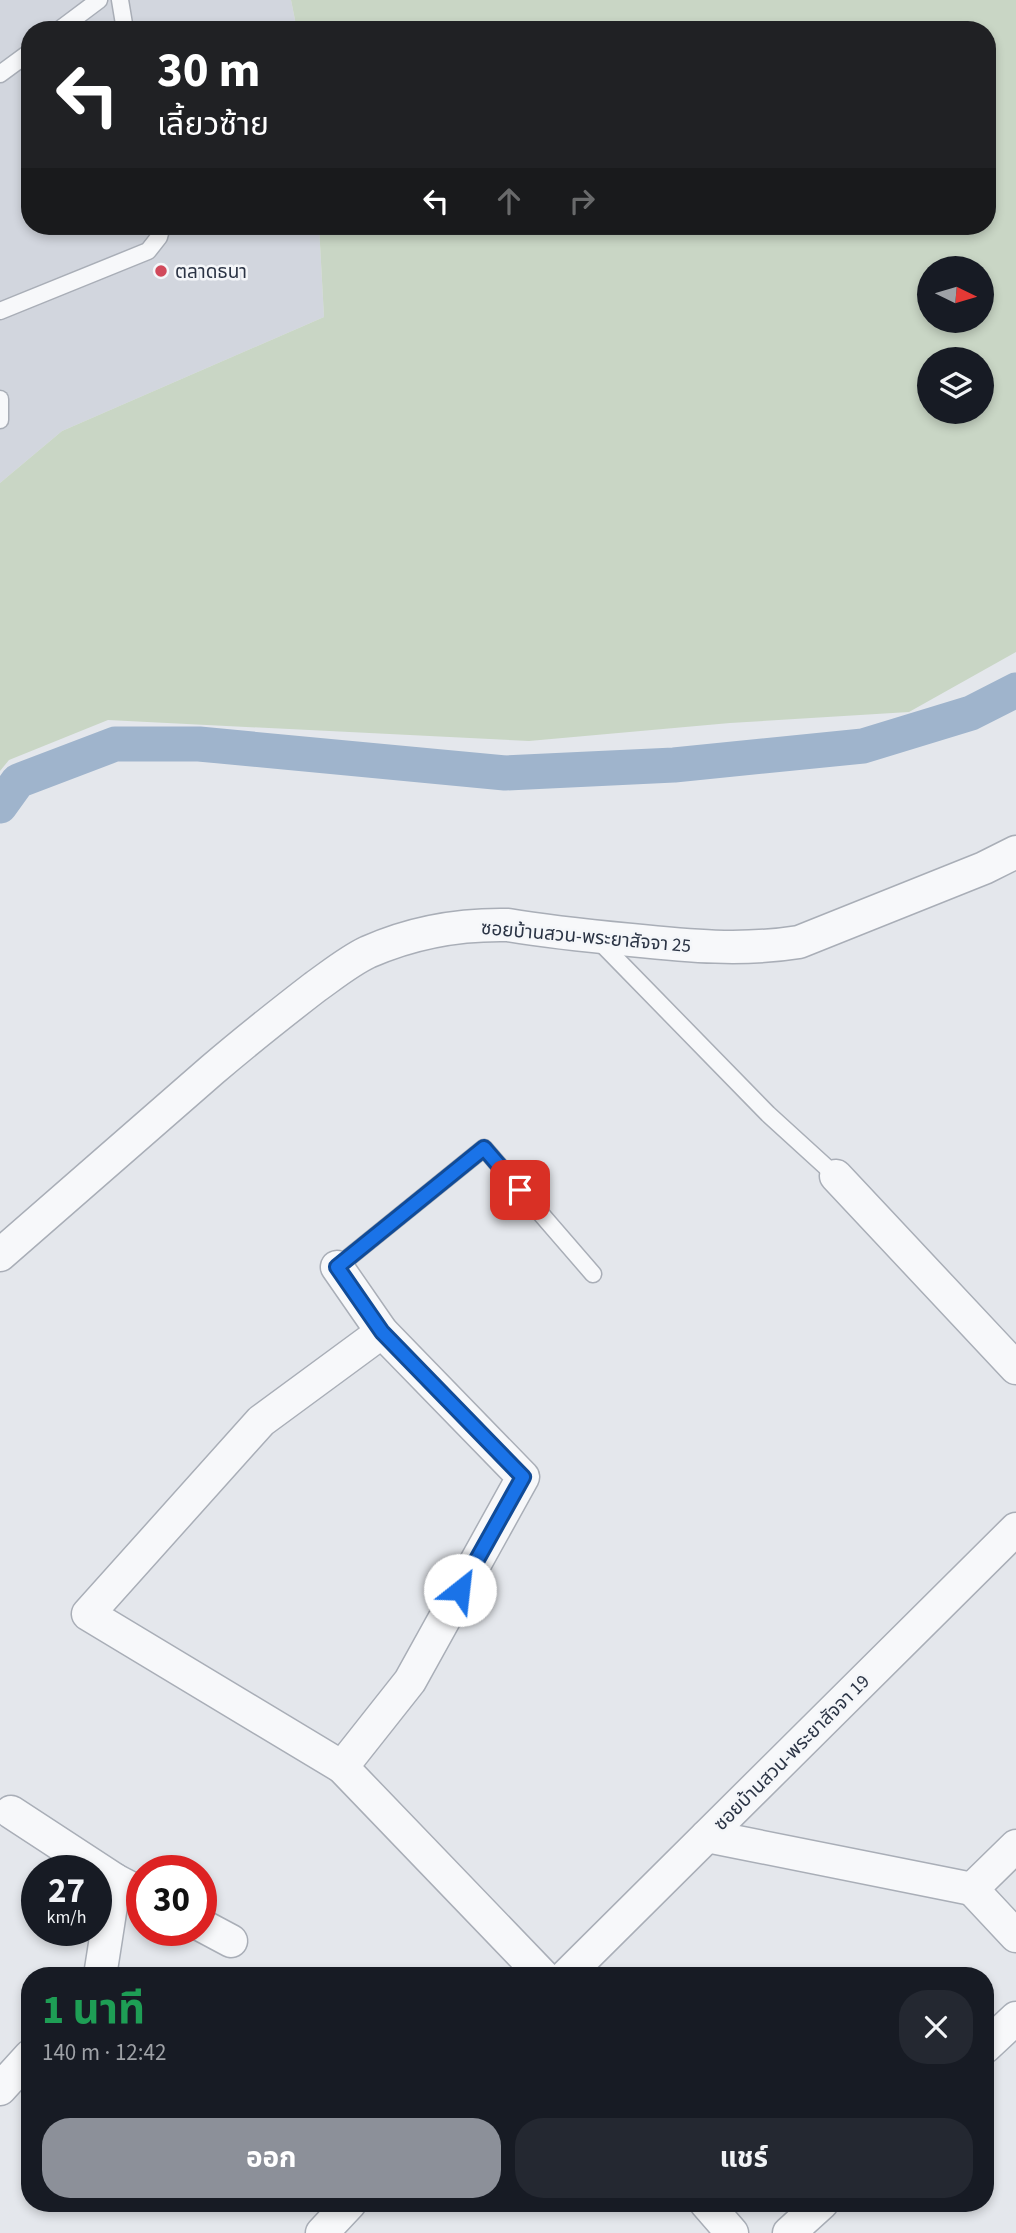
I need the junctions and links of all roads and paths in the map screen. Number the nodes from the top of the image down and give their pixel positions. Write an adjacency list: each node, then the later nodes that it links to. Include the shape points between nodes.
1 (99, 0): 3 (lane)
2 (120, 0): 4 (lane)
3 (71, 21)
4 (124, 21)
5 (21, 59): 6 (lane)
6 (0, 74)
7 (160, 235): 8 (lane, via 148,251)
8 (0, 311)
9 (0, 399): 10 (lane)
10 (0, 420)
11 (1016, 852): 12 (street, ซอยบ้านสวน-พระยาสัจจา 25, via 799,942 723,948)
12 (595, 936): 13 (lane, via 768,1114); 14 (street, ซอยบ้านสวน-พระยาสัจจา 25, via 508,925 455,926 365,953 262,1027)
13 (836, 1176): 18 (street)
14 (0, 1255)
15 (337, 1267): 16 (lane, via 484,1148); 17 (street)
16 (593, 1274)
17 (382, 1332): 20 (street, via 523,1477 410,1681); 20 (street, via 261,1421 88,1614)
18 (1016, 1368)
19 (1016, 1529): 22 (street, ซอยบ้านสวน-พระยาสัจจา 19)
20 (342, 1767): 31 (street)
21 (11, 1812): 24 (street)
22 (707, 1836): 25 (street); 32 (street, ซอยบ้านสวน-พระยาสัจจา 19)
23 (1016, 1846): 25 (street)
24 (126, 1885)
25 (972, 1889): 28 (street)
26 (126, 1896): 30 (street)
27 (217, 1934): 29 (street)
28 (1016, 1936)
29 (231, 1941)
30 (103, 1967)
31 (533, 1967)
32 (575, 1967)
33 (1016, 2018): 34 (street)
34 (994, 2039)
35 (21, 2066): 36 (street)
36 (0, 2089)
37 (342, 2212): 40 (street)
38 (714, 2212): 41 (street)
39 (812, 2212): 42 (street)
40 (322, 2233)
41 (732, 2233)
42 (789, 2233)

